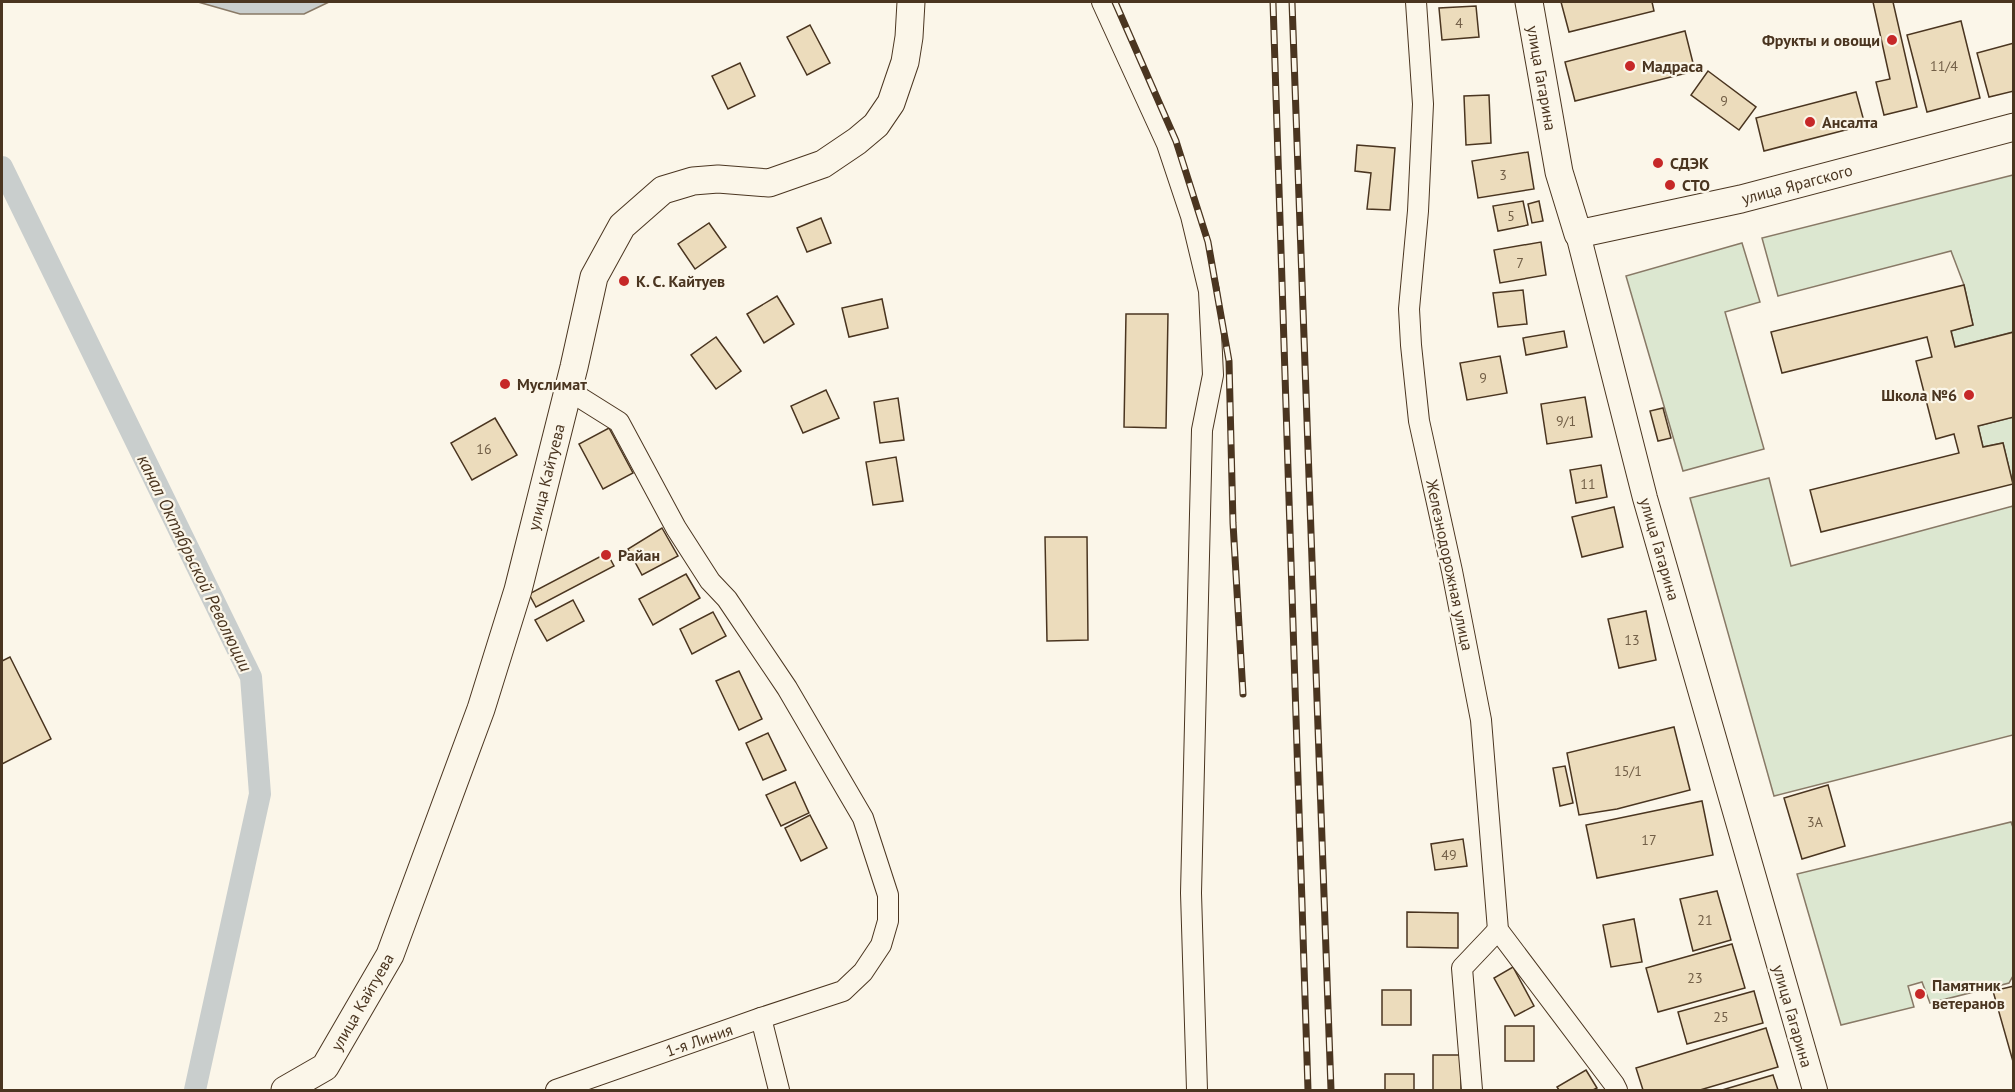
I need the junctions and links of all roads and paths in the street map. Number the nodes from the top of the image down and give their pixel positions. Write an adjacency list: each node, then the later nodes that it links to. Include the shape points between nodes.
1 (911, 2): 7 (main road, улица Кайтуева, via 905,62 891,103 876,125 857,141 823,164 770,183 718,179 663,190 622,226 594,277)
2 (1102, 2): 13 (street, via 1167,144 1191,216 1209,291 1213,375 1202,430 1191,894)
3 (1416, 2): 8 (street, Железнодорожная улица, via 1423,104 1409,309 1411,345 1419,421 1480,720)
4 (1529, 2): 6 (main road, улица Гагарина, via 1559,172)
5 (2013, 127): 6 (main road, улица Ярагского, via 1741,199)
6 (1578, 234): 16 (street, улица Гагарина, via 1645,498)
7 (568, 390): 9 (street, 1-я Линия, via 619,422 676,528 787,688 863,818 888,895 888,921 881,945 863,972 843,991); 10 (main road, улица Кайтуева, via 518,590 482,709 390,955 325,1067)
8 (1498, 930): 14 (street, via 1462,968); 15 (street)
9 (761, 1018): 11 (street, 1-я Линия); 12 (street)
10 (285, 1090)
11 (556, 1090)
12 (779, 1090)
13 (1197, 1090)
14 (1472, 1090)
15 (1617, 1090)
16 (1815, 1090)

